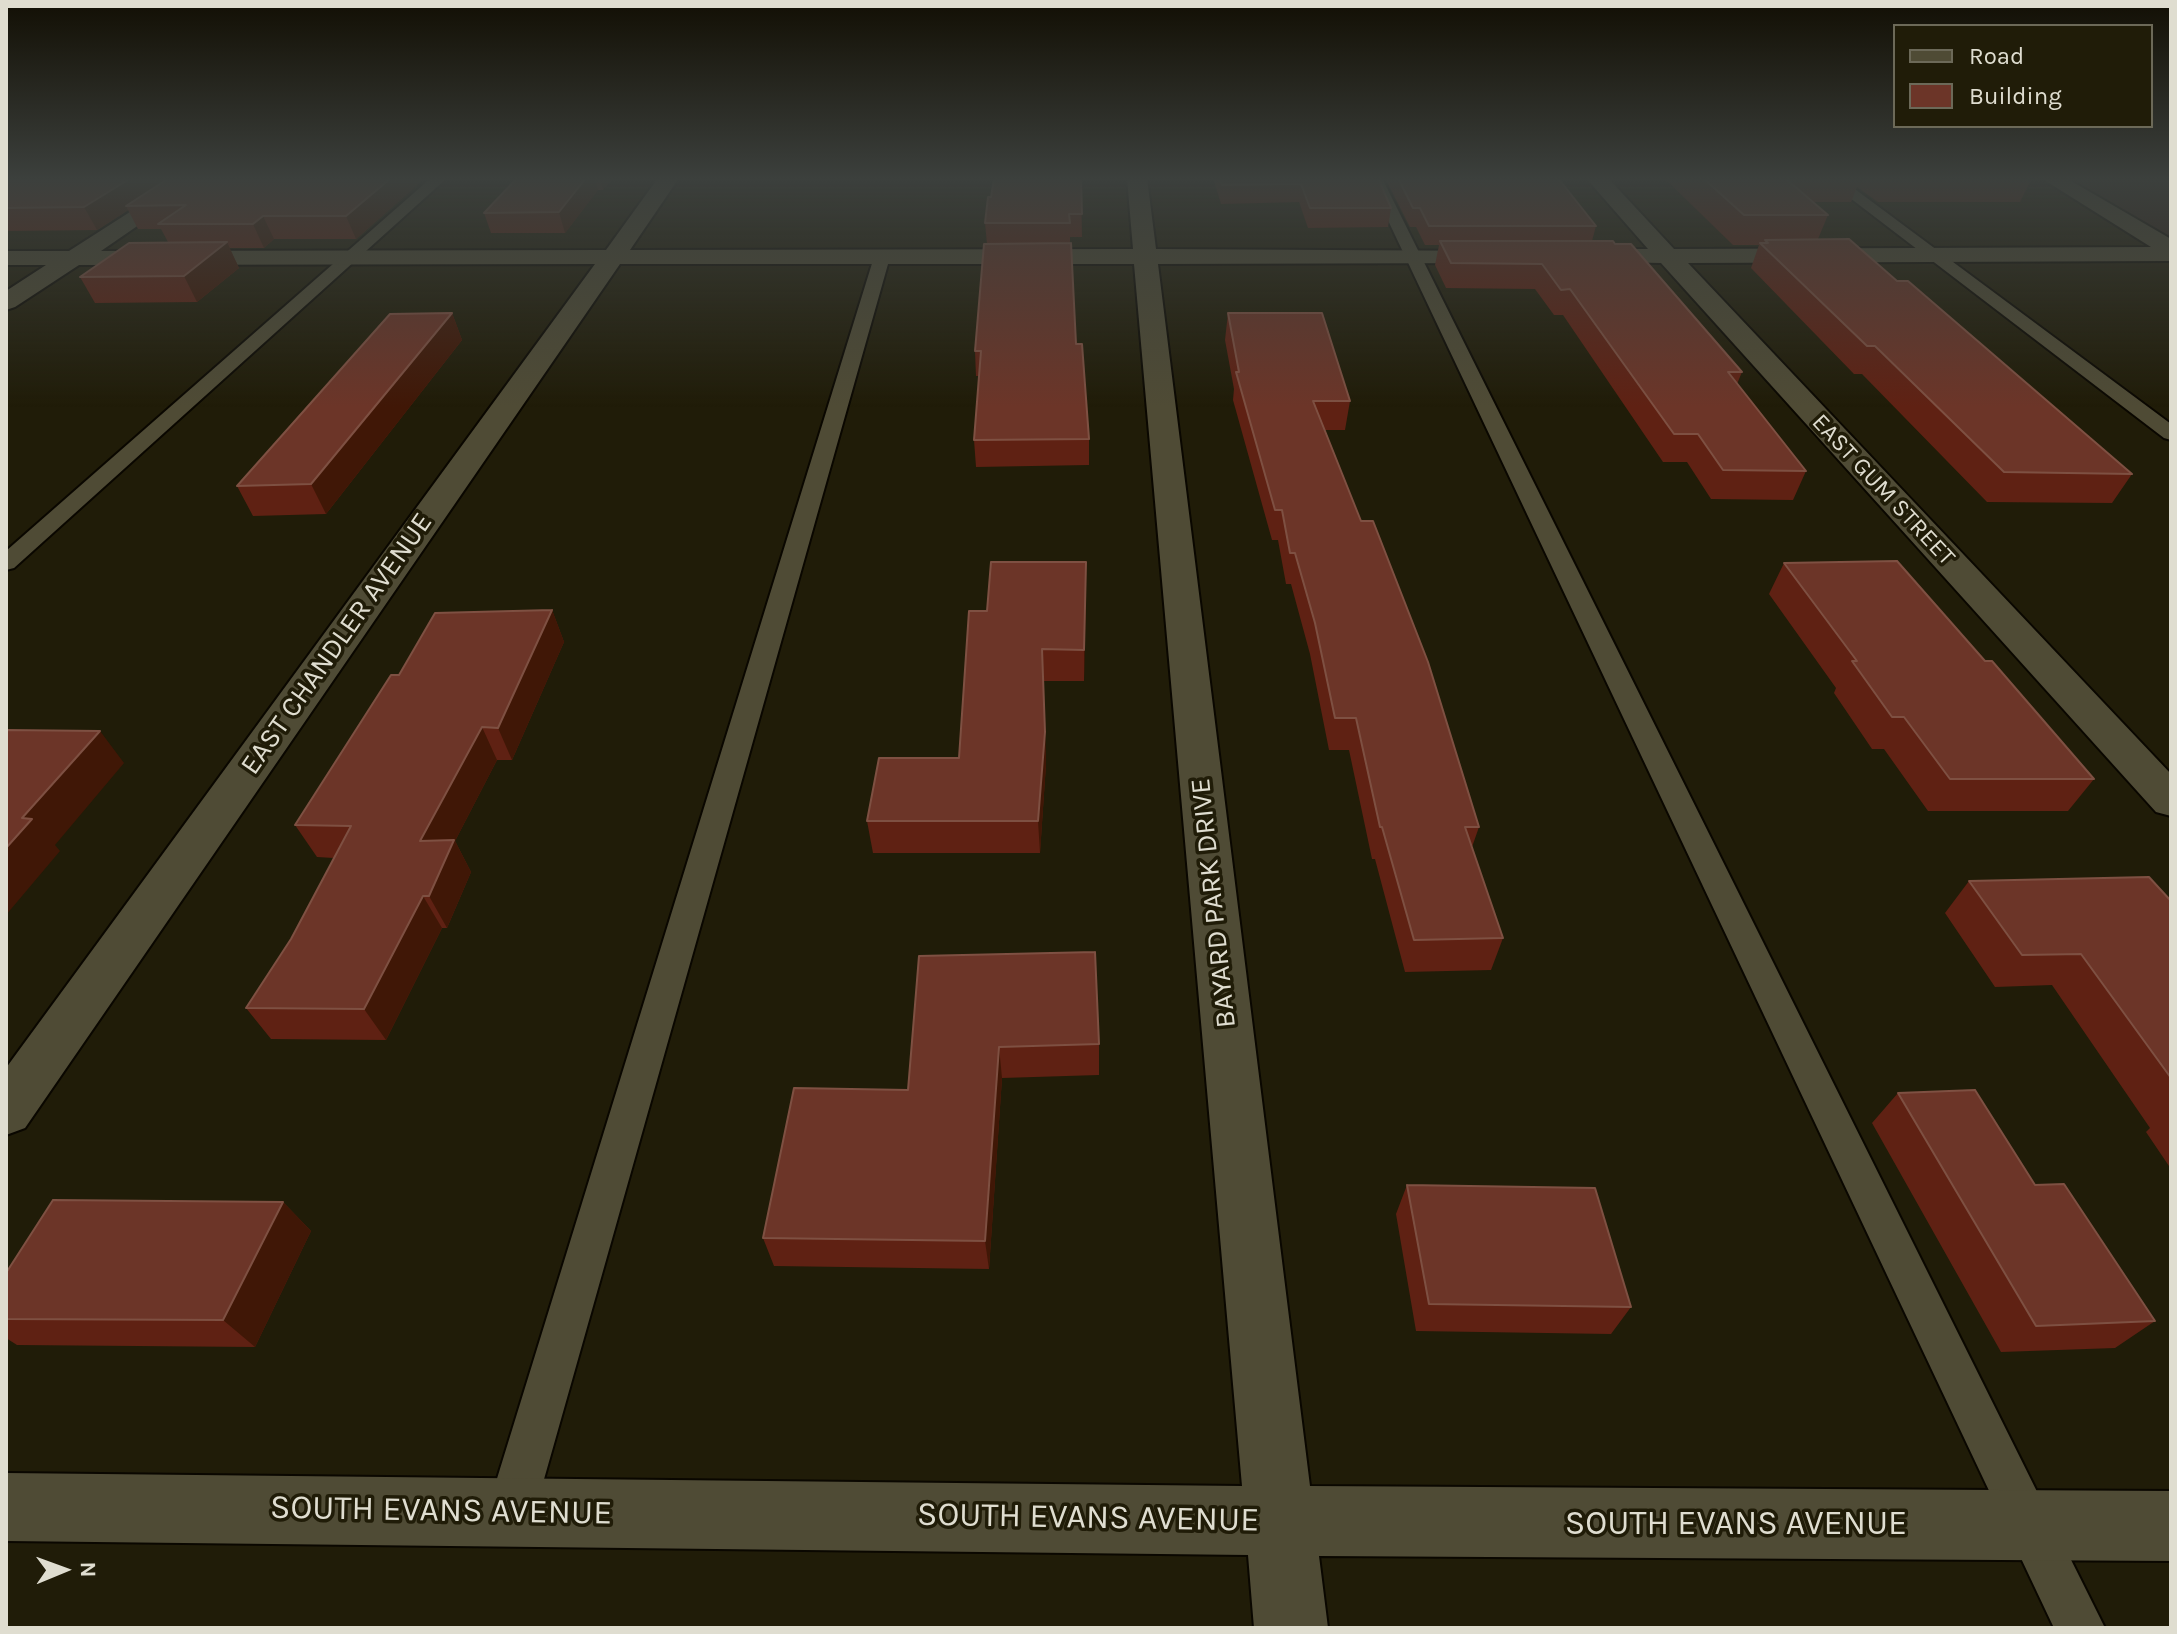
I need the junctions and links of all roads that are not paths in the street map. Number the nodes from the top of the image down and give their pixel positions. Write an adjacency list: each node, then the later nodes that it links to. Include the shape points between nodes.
1 (80, 254): 13 (street)
2 (356, 254): 14 (lane)
3 (1898, 254): 10 (street)
4 (1931, 254): 16 (lane)
5 (612, 256): 11 (street); 14 (street); 19 (street, EAST CHANDLER AVENUE)
6 (1146, 256): 7 (street); 11 (street); 22 (street, BAYARD PARK DRIVE)
7 (1413, 256): 8 (street); 23 (lane)
8 (1524, 256)
9 (1556, 256): 10 (street)
10 (1667, 256): 18 (street, EAST GUM STREET)
11 (882, 257): 21 (lane)
12 (6, 258): 13 (street)
13 (74, 258): 14 (street); 15 (street)
14 (352, 258): 17 (lane)
15 (6, 302)
16 (2171, 434)
17 (6, 563)
18 (2171, 801)
19 (6, 1111)
20 (6, 1507): 21 (street, SOUTH EVANS AVENUE)
21 (511, 1511): 22 (street, SOUTH EVANS AVENUE)
22 (1279, 1521): 23 (street, SOUTH EVANS AVENUE); 25 (street, BAYARD PARK DRIVE)
23 (2027, 1525): 24 (street, SOUTH EVANS AVENUE); 26 (lane)
24 (2171, 1526)
25 (1291, 1628)
26 (2080, 1628)

